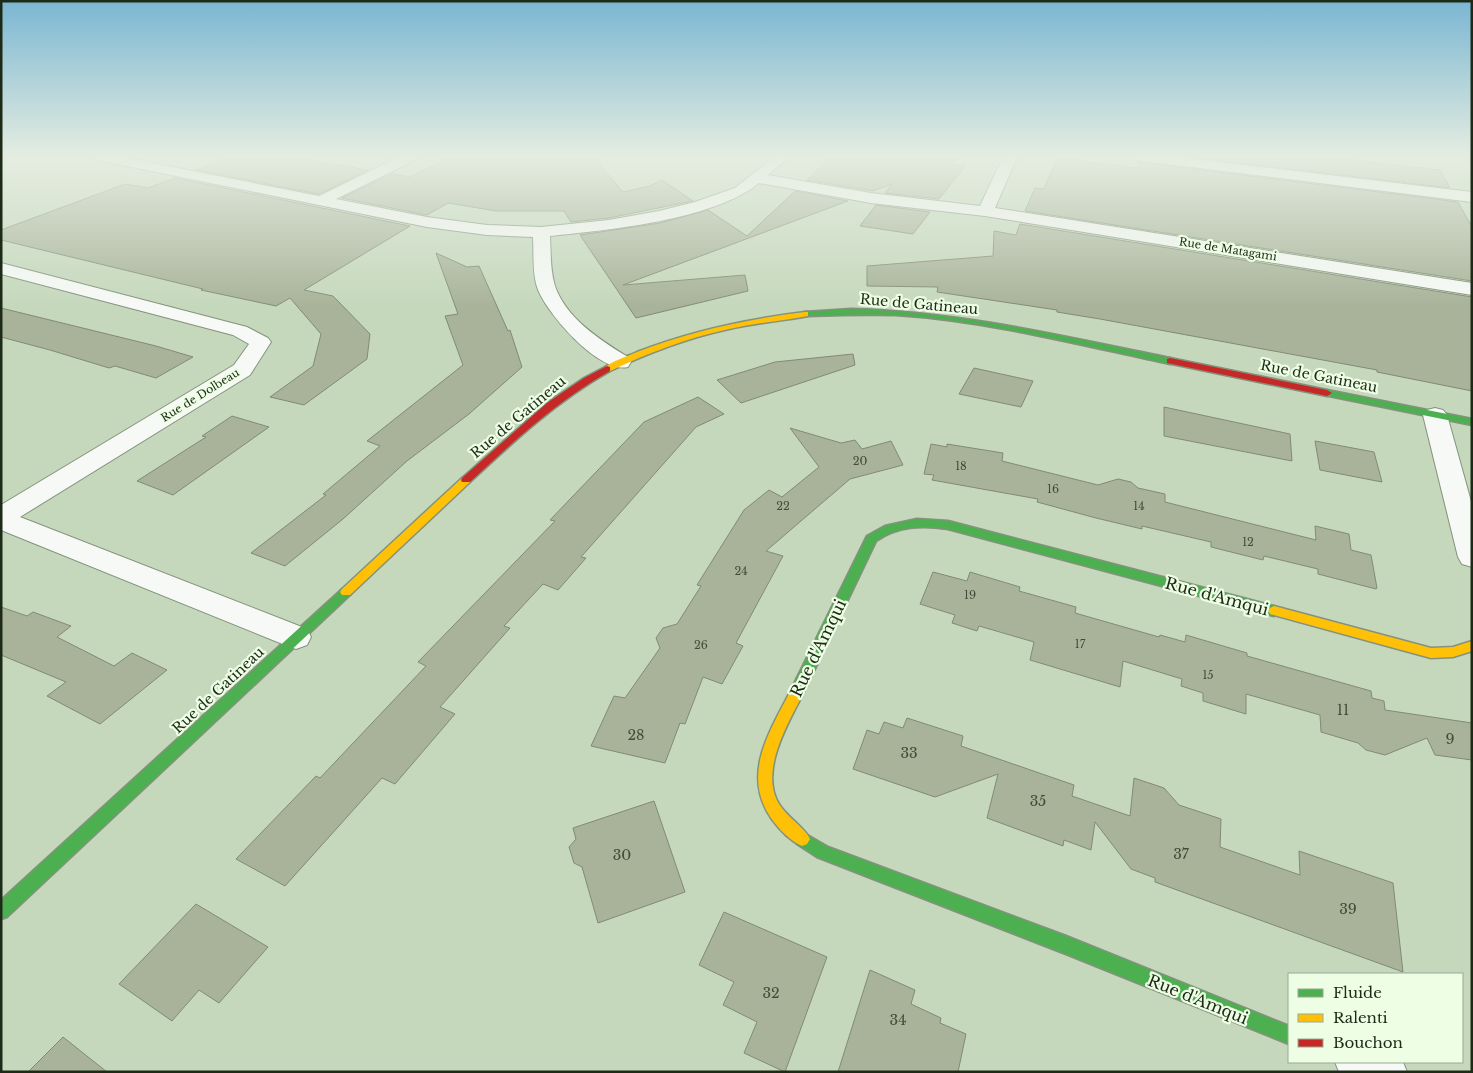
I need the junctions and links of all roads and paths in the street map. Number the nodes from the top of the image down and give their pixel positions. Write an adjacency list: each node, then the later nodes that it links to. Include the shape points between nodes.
1 (359, 207): 6 (street, via 462,227)
2 (694, 207): 6 (street, via 609,225)
3 (951, 207): 5 (street, Rue de Matagami)
4 (987, 207): 5 (street)
5 (985, 211): 8 (street, Rue de Matagami)
6 (541, 232): 9 (street, via 545,285 554,301 575,328)
7 (1, 268): 12 (street, Rue de Dolbeau, via 240,331 261,342 242,370)
8 (1472, 289)
9 (620, 362): 10 (street, Rue de Gatineau, via 692,335 757,320 826,313 895,314 1023,332); 14 (street, Rue de Gatineau, via 576,388 534,419)
10 (1435, 415): 11 (street, Rue de Gatineau); 13 (street)
11 (1472, 422)
12 (1, 519): 14 (street, Rue de Dolbeau)
13 (1472, 557)
14 (296, 637): 16 (street, Rue de Gatineau)
15 (1472, 646): 17 (street, Rue d'Amqui, via 1453,652 1432,652 948,525 913,522 886,529 871,539 785,716 767,755 764,789 778,819 798,837 823,852)
16 (1, 911)
17 (1288, 1035)
18 (1361, 1063): 19 (street)
19 (1384, 1072)

